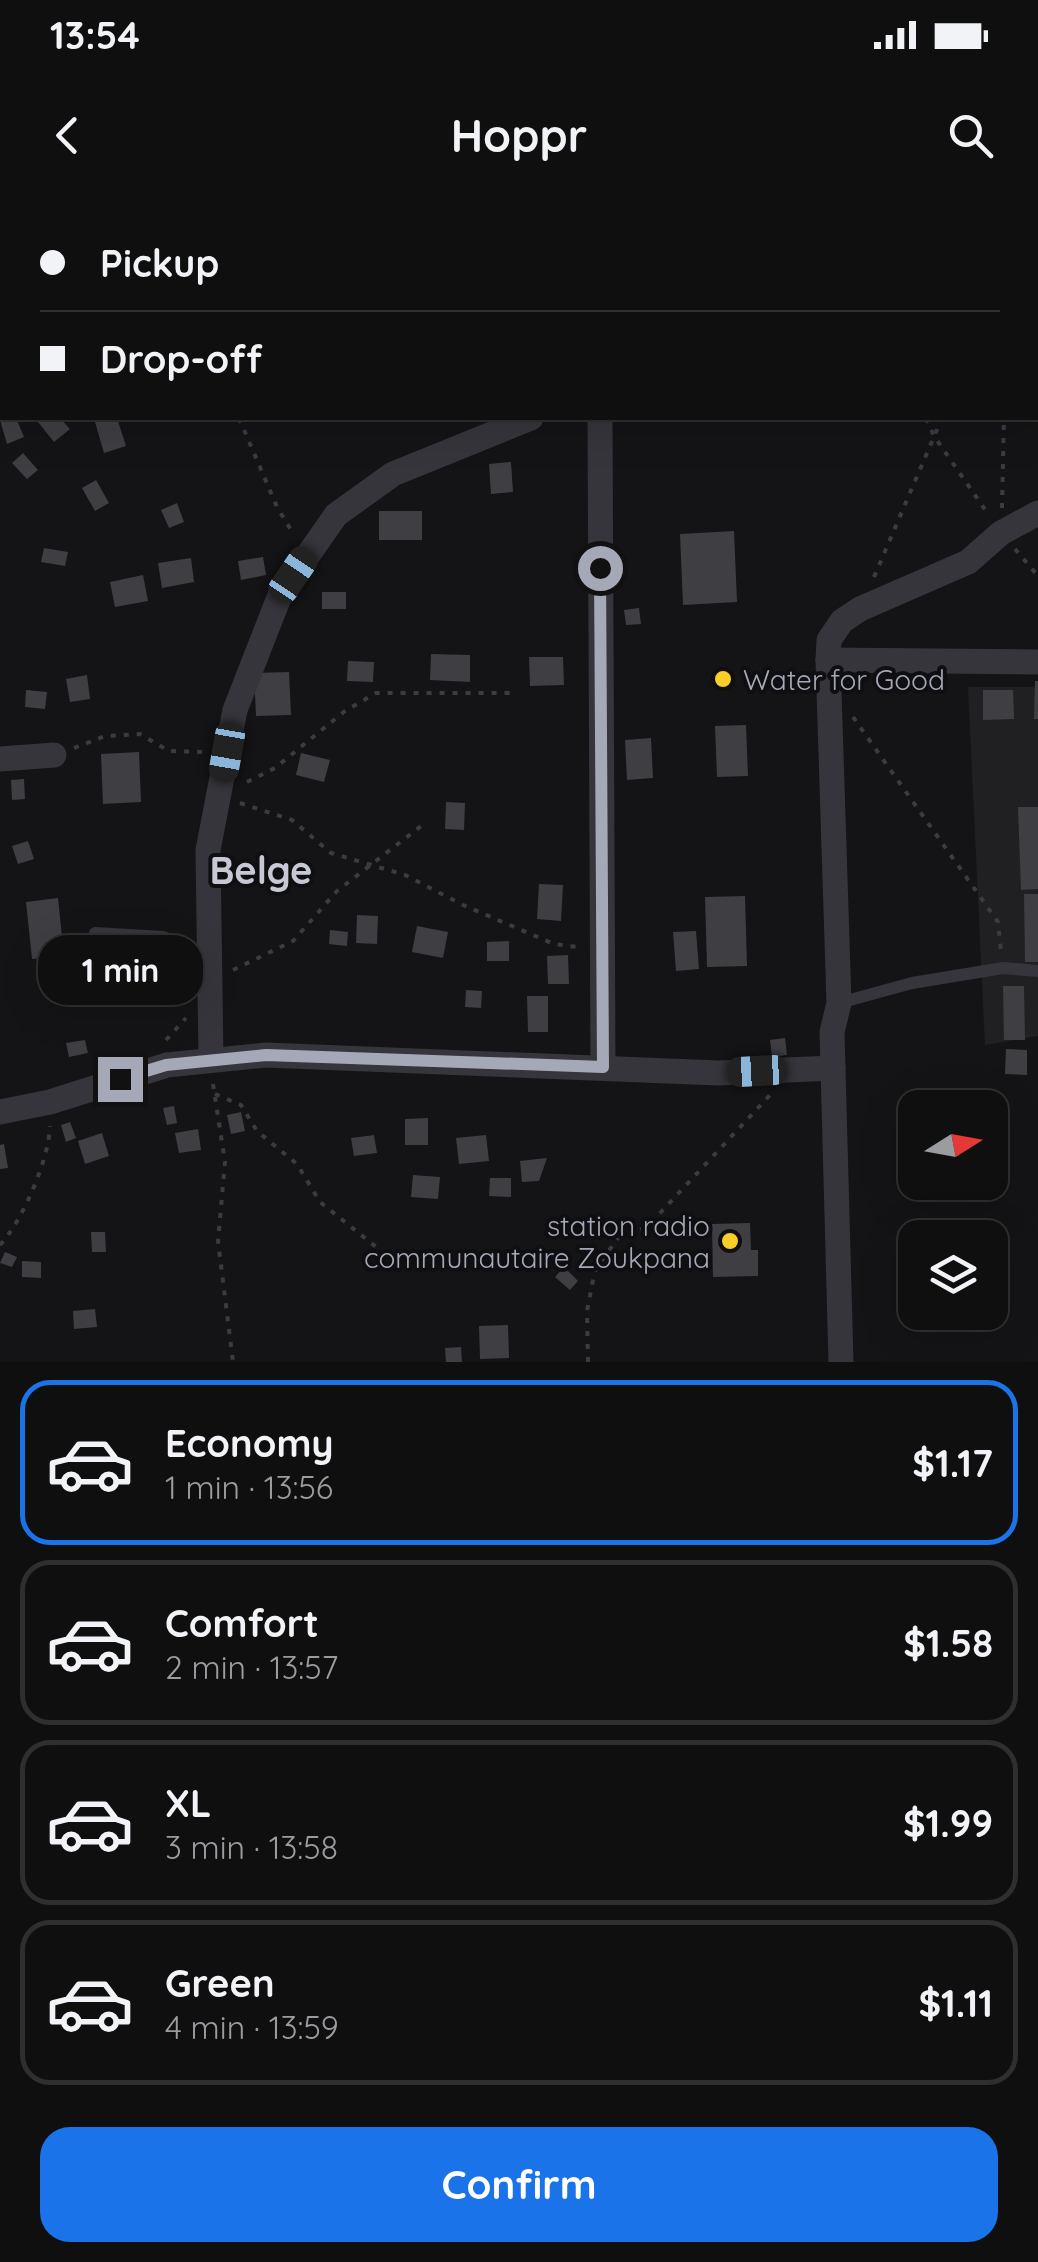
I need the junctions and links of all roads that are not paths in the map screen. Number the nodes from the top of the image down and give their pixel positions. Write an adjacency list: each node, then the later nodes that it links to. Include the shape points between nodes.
1 (526, 420): 9 (street, via 393,474 336,515 280,595 235,710 218,796 208,850)
2 (600, 420): 13 (street)
3 (1038, 514): 4 (street, via 1001,532 968,562 842,621 829,640)
4 (828, 660): 5 (street); 11 (street)
5 (1038, 662)
6 (54, 756): 7 (street)
7 (0, 760)
8 (96, 933): 9 (lane, via 164,937)
9 (210, 958): 12 (street)
10 (1038, 971): 11 (lane, via 1002,968)
11 (838, 1003): 14 (street)
12 (211, 1058): 13 (street); 15 (street)
13 (603, 1067): 14 (street, via 719,1073)
14 (833, 1068): 16 (street)
15 (0, 1112)
16 (840, 1362)

